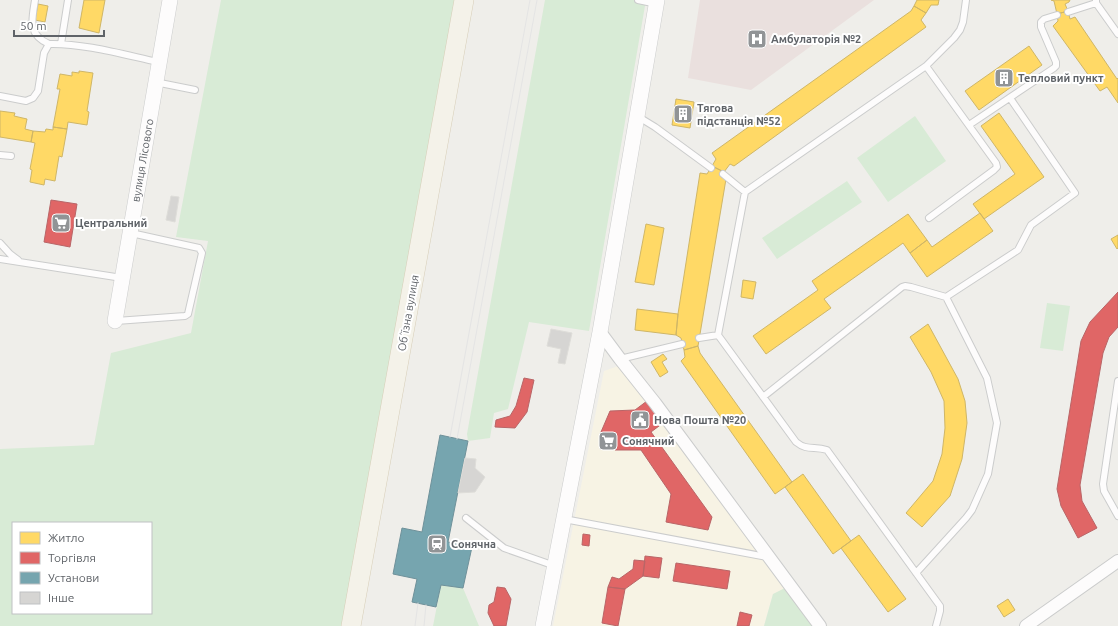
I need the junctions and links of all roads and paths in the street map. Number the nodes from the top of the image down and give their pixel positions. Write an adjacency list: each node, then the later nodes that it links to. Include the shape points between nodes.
1 (35, 0): 12 (lane, via 31,24 35,34)
2 (68, 0): 13 (lane)
3 (170, 0): 14 (street, вулиця Лісового)
4 (464, 0): 49 (main road, Обʼїзна вулиця)
5 (638, 0): 7 (lane)
6 (966, 0): 15 (lane, via 960,30)
7 (657, 2): 20 (street)
8 (1096, 2): 9 (lane); 11 (lane)
9 (1068, 12)
10 (1057, 15): 19 (lane, via 1041,22 1056,66)
11 (1118, 34)
12 (49, 44): 13 (lane); 18 (lane, via 44,53 38,91 33,98 26,101)
13 (61, 44): 14 (lane)
14 (158, 62): 16 (street, вулиця Лісового)
15 (926, 66): 21 (lane); 26 (lane)
16 (155, 82): 17 (lane); 28 (street, вулиця Лісового)
17 (195, 90)
18 (0, 96)
19 (1010, 98): 21 (lane); 33 (lane, via 1075,193 1031,225 1018,250)
20 (637, 116): 24 (lane); 35 (street)
21 (969, 125): 27 (lane, via 997,167)
22 (0, 155): 23 (lane)
23 (11, 156)
24 (711, 168)
25 (723, 174): 26 (lane)
26 (745, 192): 36 (lane)
27 (928, 218)
28 (129, 233): 32 (street, вулиця Лісового); 34 (lane, via 199,248 202,253 188,314)
29 (0, 243): 31 (lane)
30 (0, 259): 31 (lane)
31 (20, 262): 32 (lane)
32 (122, 278): 34 (street, вулиця Лісового)
33 (946, 297): 41 (lane, via 902,287); 48 (lane, via 987,378 998,423 988,474 972,510)
34 (115, 321)
35 (600, 332): 39 (street); 44 (street)
36 (718, 335): 37 (lane); 41 (lane)
37 (699, 338)
38 (682, 344): 39 (lane)
39 (620, 359): 45 (street)
40 (1118, 381): 42 (lane, via 1103,484 1104,491)
41 (763, 397): 48 (lane, via 796,442 803,447 827,450)
42 (1118, 516)
43 (466, 518): 47 (lane, via 504,548)
44 (564, 519): 45 (lane); 47 (street)
45 (768, 557): 51 (street)
46 (1118, 561): 53 (street)
47 (555, 566): 50 (street)
48 (916, 573): 52 (lane, via 941,608)
49 (351, 626)
50 (543, 626)
51 (820, 626)
52 (936, 626)
53 (1026, 626)

